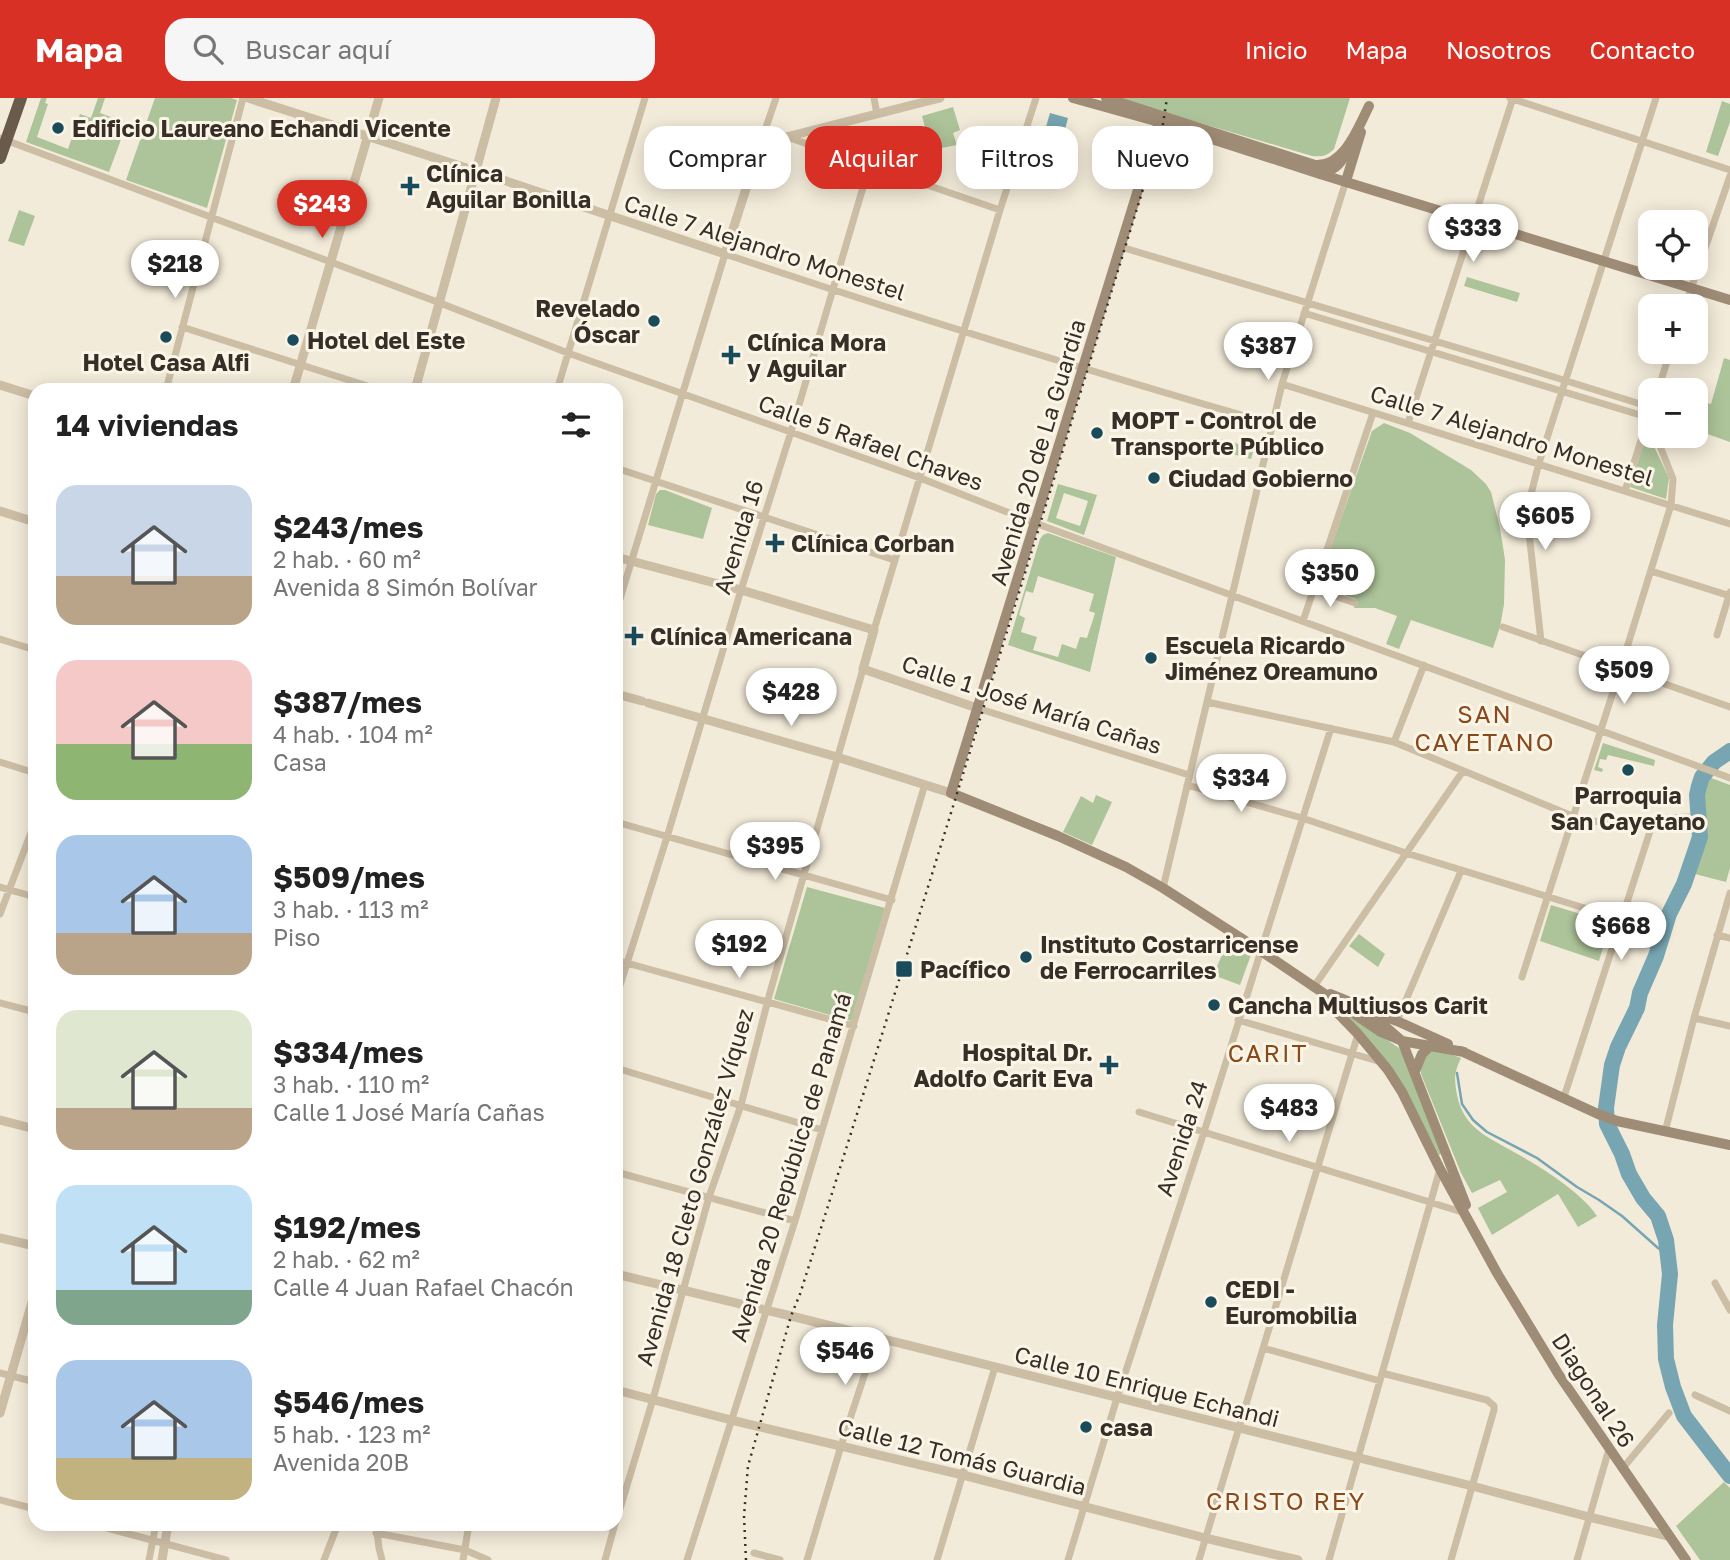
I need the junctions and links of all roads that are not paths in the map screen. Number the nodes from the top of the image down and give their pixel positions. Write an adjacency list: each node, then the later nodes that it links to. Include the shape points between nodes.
1 (21, 98): 21 (highway)
2 (245, 98): 18 (street, Calle 7 Alejandro Monestel); 34 (street)
3 (379, 98): 18 (street)
4 (496, 98): 25 (street)
5 (645, 98): 33 (street)
6 (776, 98): 17 (street)
7 (874, 98): 15 (street)
8 (940, 98): 15 (street)
9 (1036, 98): 32 (street, Avenida 18 Cleto González Víquez)
10 (1073, 98): 16 (main road)
11 (1106, 98): 16 (main road)
12 (1512, 98): 22 (street); 35 (street)
13 (1656, 98): 22 (street)
14 (1370, 102): 20 (main road); 28 (main road)
15 (877, 114): 19 (street)
16 (1160, 118): 20 (main road, via 1315,165 1331,162); 26 (main road); 36 (main road, Avenida 20 de La Guardia)
17 (766, 126)
18 (368, 136): 25 (street, Calle 7 Alejandro Monestel); 38 (street)
19 (791, 136)
20 (1353, 137): 26 (main road, via 1342,162)
21 (3, 139): 23 (highway); 34 (street, Calle 5 Rafael Chaves)
22 (1642, 140): 24 (street); 39 (street)
23 (0, 158)
24 (1730, 170)
25 (476, 171): 33 (street, Calle 7 Alejandro Monestel); 45 (street)
26 (1320, 174): 28 (main road)
27 (1730, 176): 40 (street)
28 (1346, 181): 35 (main road); 44 (street)
29 (746, 189): 37 (street)
30 (862, 189): 41 (street, Avenida 16)
31 (936, 189): 32 (street)
32 (1000, 210): 48 (street, Avenida 18 Cleto González Víquez)
33 (610, 216): 37 (street, Calle 7 Alejandro Monestel); 51 (street)
34 (211, 217): 38 (street, Calle 5 Rafael Chaves); 47 (street)
35 (1472, 220): 39 (main road); 49 (street)
36 (1121, 247): 44 (street); 53 (main road, Avenida 20 de La Guardia)
37 (725, 254): 41 (street, Calle 7 Alejandro Monestel); 64 (street)
38 (331, 262): 45 (street, Calle 5 Rafael Chaves); 52 (street)
39 (1603, 262): 40 (main road); 54 (street)
40 (1691, 289): 42 (street); 43 (main road)
41 (832, 290): 48 (street, Calle 7 Alejandro Monestel); 70 (street, Avenida 16)
42 (1689, 294)
43 (1730, 300)
44 (1308, 302): 46 (street); 49 (street)
45 (440, 303): 51 (street, Calle 5 Rafael Chaves); 58 (street)
46 (1304, 313): 50 (street); 60 (street)
47 (182, 327): 52 (street); 55 (street)
48 (963, 332): 53 (street, Calle 7 Alejandro Monestel); 75 (street, Avenida 18 Cleto González Víquez)
49 (1434, 340): 50 (street); 54 (street)
50 (1431, 351): 62 (street); 68 (street)
51 (568, 353): 59 (street); 64 (street, Calle 5 Rafael Chaves)
52 (300, 365): 56 (street); 57 (street)
53 (1083, 369): 69 (street, Calle 7 Alejandro Monestel); 82 (main road, Avenida 20 de La Guardia)
54 (1565, 380): 62 (street); 65 (street)
55 (168, 383)
56 (295, 383)
57 (358, 383)
58 (417, 383)
59 (559, 383)
60 (1282, 384): 67 (street, Calle 7 Alejandro Monestel); 69 (street)
61 (0, 385): 63 (street)
62 (1562, 391): 66 (street); 73 (street)
63 (28, 394)
64 (681, 394): 70 (street, Calle 5 Rafael Chaves); 76 (street)
65 (1638, 409)
66 (1638, 411)
67 (1373, 413): 68 (street, Calle 7 Alejandro Monestel); 88 (street)
68 (1408, 423): 73 (street, Calle 7 Alejandro Monestel)
69 (1272, 424): 92 (street)
70 (791, 432): 75 (street, Calle 5 Rafael Chaves); 80 (street, Avenida 16)
71 (1639, 448): 77 (street)
72 (1661, 448): 78 (street, via 1673,479)
73 (1539, 463): 77 (street, Calle 7 Alejandro Monestel); 99 (street, via 1528,513)
74 (623, 470): 76 (street)
75 (920, 478): 82 (street, Calle 5 Rafael Chaves); 85 (street, Avenida 18 Cleto González Víquez)
76 (655, 481): 80 (street); 86 (street)
77 (1625, 491): 78 (street, Calle 7 Alejandro Monestel)
78 (1671, 505): 83 (street, Calle 7 Alejandro Monestel); 87 (street)
79 (0, 511): 81 (street)
80 (764, 518): 85 (street); 90 (street, Avenida 16)
81 (28, 520)
82 (1035, 523): 92 (street, Calle 5 Rafael Chaves); 107 (main road, Avenida 20 de La Guardia)
83 (1730, 524)
84 (623, 560): 86 (street)
85 (894, 560): 96 (street, Avenida 18 Cleto González Víquez)
86 (632, 562): 89 (street); 90 (street)
87 (1650, 571): 91 (street); 102 (street)
88 (1314, 589): 93 (street); 94 (street)
89 (623, 590)
90 (741, 590): 96 (street); 108 (street, Avenida 16)
91 (1730, 594): 97 (street)
92 (1231, 595): 94 (street, Calle 5 Rafael Chaves); 105 (street)
93 (1355, 603)
94 (1303, 621): 101 (street, Calle 5 Rafael Chaves)
95 (1503, 627): 99 (street)
96 (874, 630): 103 (street, Avenida 18 Cleto González Víquez)
97 (1717, 635)
98 (0, 639): 100 (street)
99 (1541, 641): 102 (street)
100 (28, 648)
101 (1424, 665): 110 (street, Calle 5 Rafael Chaves); 111 (street)
102 (1621, 667): 106 (street); 110 (street)
103 (863, 669): 107 (street, Calle 1 José María Cañas); 112 (street, Avenida 18 Cleto González Víquez)
104 (623, 696): 108 (street)
105 (1206, 702): 109 (street); 116 (street)
106 (1730, 707)
107 (977, 708): 116 (street, Calle 1 José María Cañas); 120 (main road, Avenida 20 de La Guardia)
108 (702, 718): 112 (street); 126 (street, Avenida 16)
109 (1331, 728): 111 (street); 123 (street, Avenida 24)
110 (1601, 731): 117 (street, Calle 5 Rafael Chaves); 121 (street)
111 (1394, 741): 115 (street)
112 (837, 757): 118 (street); 130 (street, Avenida 18 Cleto González Víquez)
113 (0, 762): 114 (street)
114 (28, 771)
115 (1462, 771): 121 (street); 128 (street)
116 (1189, 775): 119 (street)
117 (1730, 778)
118 (925, 784): 120 (street); 137 (street, Avenida 20 República de Panamá)
119 (1187, 785): 123 (street); 132 (street)
120 (951, 793): 132 (main road, via 1090,850)
121 (1573, 817): 124 (street, via 1590,822); 136 (street)
122 (1688, 817): 124 (street)
123 (1302, 818): 128 (street); 142 (street, Avenida 24)
124 (1654, 819): 139 (street)
125 (623, 824): 126 (street)
126 (667, 836): 130 (street); 144 (street, Avenida 16)
127 (28, 841): 133 (street)
128 (1406, 853): 129 (street); 147 (street)
129 (1461, 871): 136 (street); 154 (street)
130 (804, 876): 137 (street); 149 (street, Avenida 18 Cleto González Víquez)
131 (0, 887): 133 (street)
132 (1163, 888): 142 (main road)
133 (10, 890): 135 (street); 138 (street)
134 (1730, 892): 140 (street)
135 (28, 895)
136 (1548, 897): 139 (street); 146 (street)
137 (892, 900): 155 (street, Avenida 20 República de Panamá)
138 (0, 914)
139 (1620, 919): 165 (street)
140 (1717, 936): 141 (street); 152 (street)
141 (1730, 938)
142 (1261, 951): 147 (main road); 153 (street, Avenida 24)
143 (623, 962): 144 (street)
144 (627, 963): 145 (street, Avenida 16); 149 (street)
145 (623, 976)
146 (1522, 976)
147 (1313, 988): 150 (main road); 157 (main road, Diagonal 26); 158 (main road)
148 (0, 1003): 151 (street)
149 (767, 1003): 155 (street); 166 (street, Avenida 18 Cleto González Víquez)
150 (1363, 1008): 154 (main road); 158 (main road, Diagonal 26)
151 (28, 1011)
152 (1694, 1018): 156 (street); 172 (street)
153 (1238, 1020): 161 (street); 171 (street, Avenida 24)
154 (1397, 1021): 160 (main road)
155 (854, 1026): 170 (street, Avenida 20 República de Panamá)
156 (1730, 1026)
157 (1357, 1034): 161 (street); 162 (main road, Diagonal 26)
158 (1402, 1041): 159 (main road); 164 (main road, Diagonal 26)
159 (1431, 1045): 160 (main road); 164 (main road)
160 (1464, 1052): 165 (main road)
161 (1352, 1053): 162 (street); 174 (street)
162 (1381, 1062): 175 (main road, Diagonal 26, via 1402,1092)
163 (623, 1070): 166 (street)
164 (1415, 1072): 181 (main road, Diagonal 26)
165 (1564, 1097): 172 (main road, via 1617,1121)
166 (741, 1105): 170 (street); 177 (street, Avenida 18 Cleto González Víquez)
167 (1139, 1112): 171 (street)
168 (0, 1120): 169 (street)
169 (28, 1127)
170 (822, 1130): 180 (street, Avenida 20 República de Panamá)
171 (1203, 1132): 174 (street); 199 (street, Avenida 24)
172 (1665, 1132): 173 (main road)
173 (1730, 1145)
174 (1318, 1168): 178 (street); 191 (street)
175 (1440, 1169): 178 (street); 179 (main road, Diagonal 26)
176 (623, 1174): 177 (street)
177 (709, 1197): 180 (street); 186 (street, Avenida 18 Cleto González Víquez)
178 (1431, 1202): 179 (street); 195 (street)
179 (1465, 1213): 181 (main road, Diagonal 26)
180 (795, 1221): 187 (street, Avenida 20 República de Panamá)
181 (1478, 1235): 207 (main road, Diagonal 26, via 1559,1375)
182 (0, 1238): 183 (street)
183 (28, 1244)
184 (623, 1276): 186 (street, Calle 10 Enrique Echandi)
185 (1715, 1283): 188 (street)
186 (682, 1290): 187 (street, Calle 10 Enrique Echandi); 200 (street, Avenida 18 Cleto González Víquez)
187 (766, 1311): 190 (street, Calle 10 Enrique Echandi); 204 (street, Avenida 20 República de Panamá)
188 (1730, 1311)
189 (28, 1316): 194 (street)
190 (877, 1337): 192 (street, Calle 10 Enrique Echandi); 206 (street)
191 (1263, 1348): 195 (street); 205 (street)
192 (995, 1367): 199 (street, Calle 10 Enrique Echandi); 210 (street)
193 (0, 1373): 194 (street)
194 (11, 1376): 196 (street); 202 (street)
195 (1381, 1377): 208 (street); 211 (street, via 1487,1400 1494,1406)
196 (28, 1380)
197 (623, 1392): 200 (street, Calle 12 Tomás Guardia)
198 (1695, 1395): 201 (street)
199 (1117, 1398): 205 (street, Calle 10 Enrique Echandi); 214 (street, Avenida 24)
200 (653, 1399): 204 (street, Calle 12 Tomás Guardia); 213 (street, Avenida 18 Cleto González Víquez)
201 (1730, 1411)
202 (0, 1413)
203 (1669, 1413): 209 (street)
204 (731, 1420): 206 (street, Calle 12 Tomás Guardia); 238 (street, Avenida 20 República de Panamá)
205 (1239, 1429): 208 (street, Calle 10 Enrique Echandi); 225 (street)
206 (841, 1446): 210 (street, Calle 12 Tomás Guardia); 240 (street)
207 (1609, 1450): 209 (main road, Diagonal 26); 216 (street)
208 (1358, 1459): 211 (street, Calle 10 Enrique Echandi); 245 (street)
209 (1622, 1469): 224 (main road, Diagonal 26)
210 (962, 1475): 214 (street, Calle 12 Tomás Guardia); 241 (street)
211 (1472, 1486): 216 (street, Calle 10 Enrique Echandi); 246 (street)
212 (0, 1500): 215 (street)
213 (623, 1500)
214 (1084, 1506): 225 (street, Calle 12 Tomás Guardia); 242 (street, Avenida 24)
215 (28, 1507)
216 (1589, 1517): 224 (street, Calle 10 Enrique Echandi); 247 (street)
217 (119, 1531): 226 (street)
218 (155, 1531): 226 (street)
219 (167, 1531): 227 (street)
220 (335, 1531): 233 (street)
221 (468, 1531): 228 (street)
222 (614, 1531): 237 (street, Avenida 18 Cleto González Víquez)
223 (376, 1533): 228 (street); 234 (street)
224 (1668, 1536): 248 (main road, Diagonal 26)
225 (1205, 1538): 243 (street); 244 (street, Calle 12 Tomás Guardia)
226 (153, 1540): 227 (street); 230 (street)
227 (165, 1543): 231 (street); 232 (street)
228 (465, 1550): 235 (street); 236 (street)
229 (754, 1553): 239 (street)
230 (149, 1560)
231 (162, 1560)
232 (226, 1560)
233 (324, 1560)
234 (382, 1560)
235 (463, 1560)
236 (488, 1560)
237 (605, 1560)
238 (687, 1560)
239 (780, 1560)
240 (807, 1560)
241 (937, 1560)
242 (1068, 1560)
243 (1199, 1560)
244 (1298, 1560)
245 (1329, 1560)
246 (1451, 1560)
247 (1577, 1560)
248 (1686, 1560)

